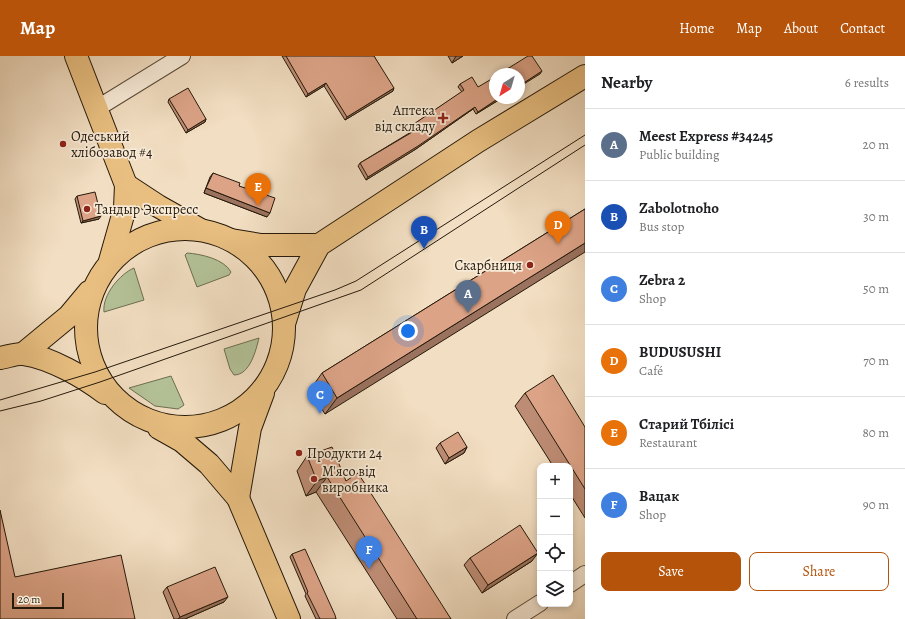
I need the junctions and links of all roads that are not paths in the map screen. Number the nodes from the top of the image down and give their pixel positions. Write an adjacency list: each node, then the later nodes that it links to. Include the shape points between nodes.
1 (76, 56): 4 (main road)
2 (182, 56): 4 (street)
3 (585, 76): 8 (main road, via 478,141)
4 (96, 109): 5 (main road)
5 (126, 185): 6 (main road); 9 (main road, via 125,208)
6 (198, 229): 7 (main road); 9 (main road, via 166,230 136,241)
7 (231, 240): 8 (main road, via 261,244); 11 (main road, via 255,257 272,281 282,308)
8 (319, 245): 11 (main road, via 294,289)
9 (110, 261): 10 (main road)
10 (93, 288): 12 (main road, via 68,316); 15 (main road, via 85,316 86,345 100,382)
11 (284, 324): 14 (main road, via 283,347 276,369)
12 (24, 354): 13 (main road); 15 (main road, via 53,363 81,377)
13 (0, 358)
14 (264, 388): 16 (main road, via 240,411 210,425 178,428); 17 (main road, via 250,428)
15 (119, 403): 16 (main road)
16 (146, 420): 17 (main road, via 182,441 209,464)
17 (238, 498): 21 (main road)
18 (585, 574): 19 (street)
19 (573, 582)
20 (537, 605): 22 (street)
21 (288, 619)
22 (515, 619)

